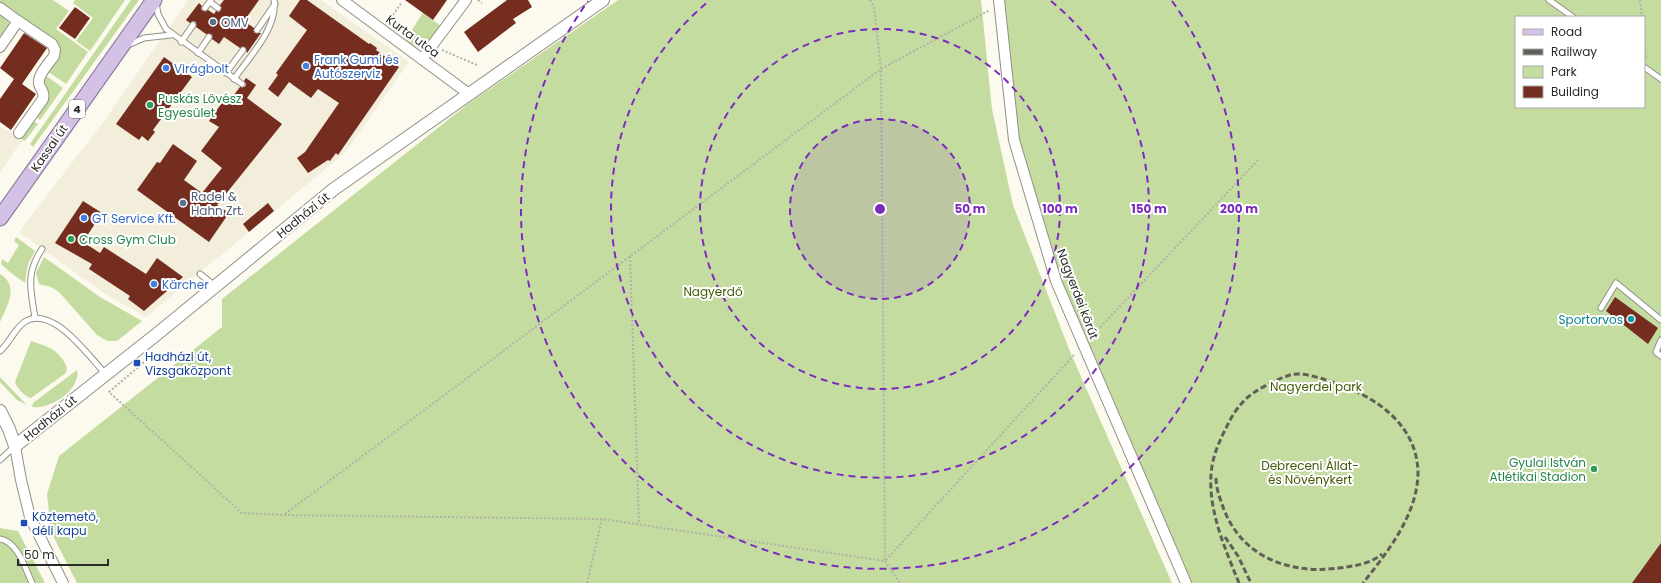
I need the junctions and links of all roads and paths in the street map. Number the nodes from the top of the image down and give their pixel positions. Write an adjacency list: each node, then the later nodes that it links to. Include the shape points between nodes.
1 (155, 0): 23 (lane, via 161,22); 27 (main road, Kassai út / 4)
2 (342, 0): 31 (street, Kurta utca)
3 (466, 0): 31 (street)
4 (478, 0): 13 (path)
5 (603, 0): 38 (street, Hadházi út)
6 (870, 0): 33 (path, via 874,7)
7 (1549, 0): 18 (lane)
8 (1640, 0): 19 (path)
9 (210, 1): 15 (lane); 16 (lane)
10 (275, 2): 22 (lane); 35 (lane, via 275,12 268,31)
11 (402, 2): 17 (path)
12 (1000, 2): 33 (path); 50 (street, Nagyerdei körút, via 1014,140 1056,281)
13 (482, 3)
14 (0, 8): 20 (street)
15 (205, 8)
16 (218, 8)
17 (392, 15)
18 (1572, 16)
19 (1642, 16)
20 (18, 21): 26 (street); 39 (street, via 52,44 55,52 39,79 43,98)
21 (193, 25): 25 (lane)
22 (257, 30)
23 (171, 34): 25 (lane); 27 (lane, via 144,38)
24 (209, 37): 29 (lane)
25 (181, 42): 29 (lane)
26 (0, 47)
27 (120, 48): 41 (main road, Kassai út / 4)
28 (243, 50): 34 (lane)
29 (198, 53): 34 (lane)
30 (1645, 54): 32 (path)
31 (422, 60): 38 (street, Kurta utca)
32 (1646, 68): 36 (lane)
33 (881, 69): 43 (path); 62 (path)
34 (226, 73): 35 (lane)
35 (234, 79): 37 (lane)
36 (1661, 79)
37 (242, 84)
38 (469, 94): 45 (street, Hadházi út, via 334,189)
39 (19, 133)
40 (1258, 160): 50 (path)
41 (0, 218)
42 (42, 249): 47 (lane, via 30,275)
43 (630, 256): 58 (path); 60 (path)
44 (200, 274): 45 (lane)
45 (214, 286): 54 (street, Hadházi út)
46 (1601, 308): 48 (lane, via 1616,283)
47 (35, 318): 51 (lane, via 22,323); 54 (lane, via 50,320 62,327)
48 (1661, 320)
49 (1661, 340): 53 (lane, via 1656,352)
50 (1084, 344): 62 (path); 67 (street, Nagyerdei körút)
51 (0, 351)
52 (154, 353): 58 (path, via 109,392 242,513)
53 (1661, 356)
54 (105, 374): 56 (street, Hadházi út)
55 (0, 411): 56 (street)
56 (15, 446): 57 (lane); 64 (street, via 30,517)
57 (0, 460)
58 (284, 515): 59 (path)
59 (602, 519): 60 (path); 65 (path)
60 (639, 524): 62 (path)
61 (0, 538): 63 (lane, via 14,546)
62 (885, 561): 66 (path)
63 (32, 583)
64 (62, 583)
65 (587, 583)
66 (900, 583)
67 (1186, 583)

